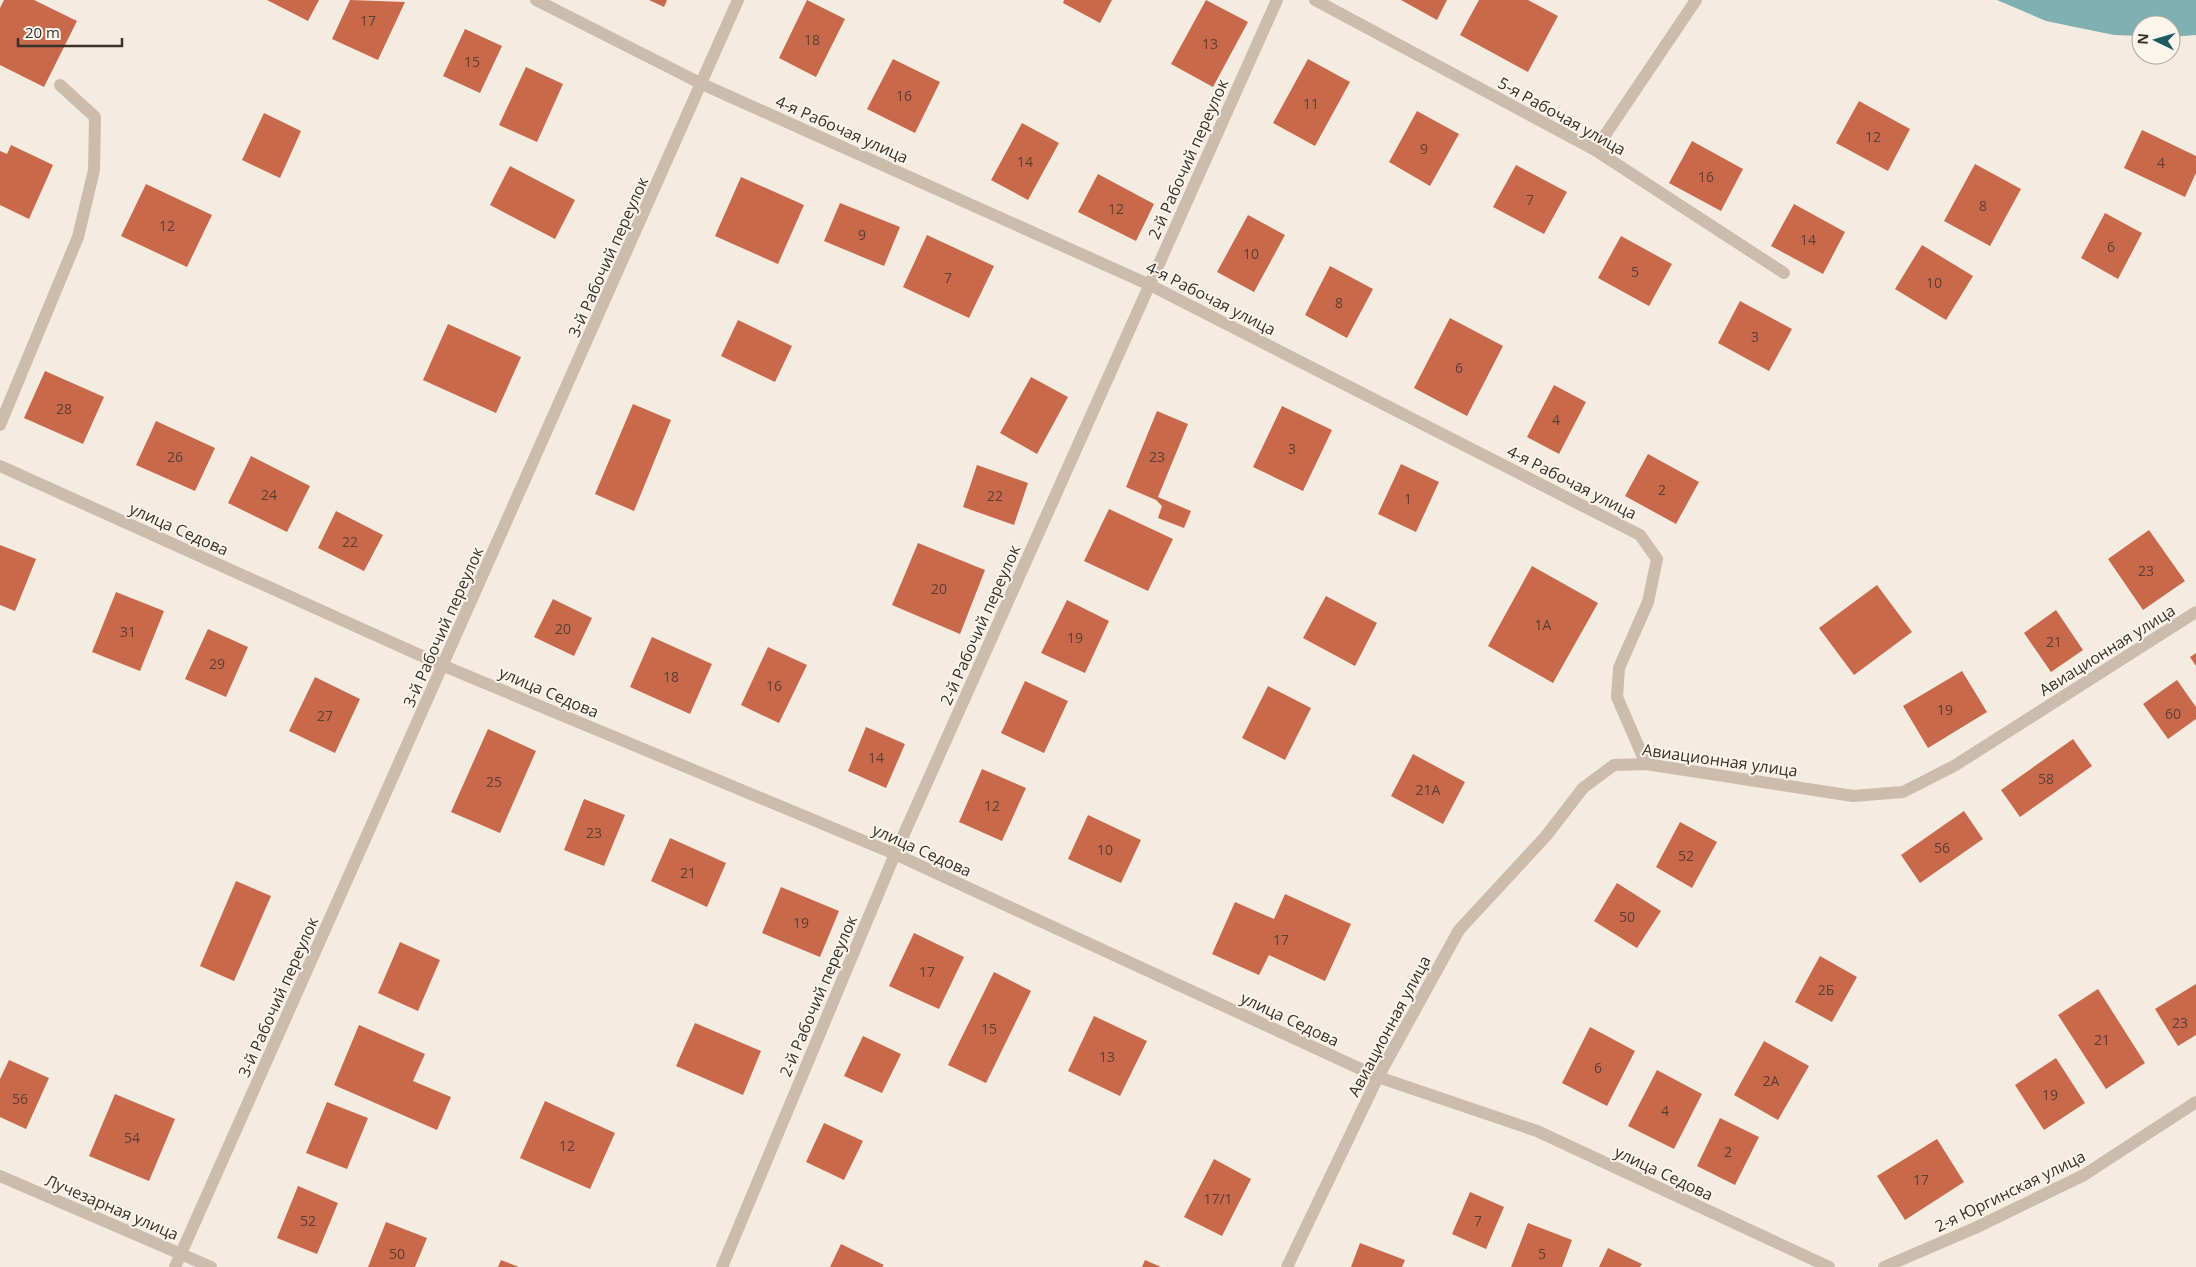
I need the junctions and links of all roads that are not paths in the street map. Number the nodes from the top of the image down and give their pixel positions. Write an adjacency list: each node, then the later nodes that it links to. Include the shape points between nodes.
1 (536, 0): 6 (street, 4-я Рабочая улица)
2 (738, 0): 6 (street, 3-й Рабочий переулок)
3 (1278, 0): 10 (street, 2-й Рабочий переулок)
4 (1315, 0): 8 (street, 5-я Рабочая улица)
5 (1696, 0): 8 (street)
6 (702, 84): 10 (street, 4-я Рабочая улица); 14 (street, 3-й Рабочий переулок)
7 (60, 85): 11 (street, via 95,117 94,170 78,237)
8 (1595, 150): 9 (street, 5-я Рабочая улица)
9 (1784, 273)
10 (1150, 285): 15 (street, 4-я Рабочая улица, via 1640,535 1657,559 1648,602 1619,668 1617,698); 16 (street, 2-й Рабочий переулок)
11 (0, 425)
12 (0, 466): 14 (street, улица Седова)
13 (2196, 612): 15 (street, Авиационная улица, via 1954,766 1903,792 1853,796)
14 (444, 666): 16 (street, улица Седова); 20 (street, 3-й Рабочий переулок)
15 (1646, 764): 17 (street, Авиационная улица, via 1614,765 1583,788 1546,836 1459,930)
16 (895, 854): 17 (street, улица Седова); 23 (street, 2-й Рабочий переулок)
17 (1378, 1077): 24 (street, Авиационная улица); 25 (street, улица Седова, via 1536,1131)
18 (2196, 1102): 26 (street, 2-я Юргинская улица, via 2084,1175 1975,1228)
19 (0, 1176): 20 (street, Лучезарная улица)
20 (181, 1254): 21 (street, 3-й Рабочий переулок); 22 (street, Лучезарная улица)
21 (175, 1267)
22 (211, 1267)
23 (722, 1267)
24 (1287, 1267)
25 (1828, 1267)
26 (1884, 1267)

